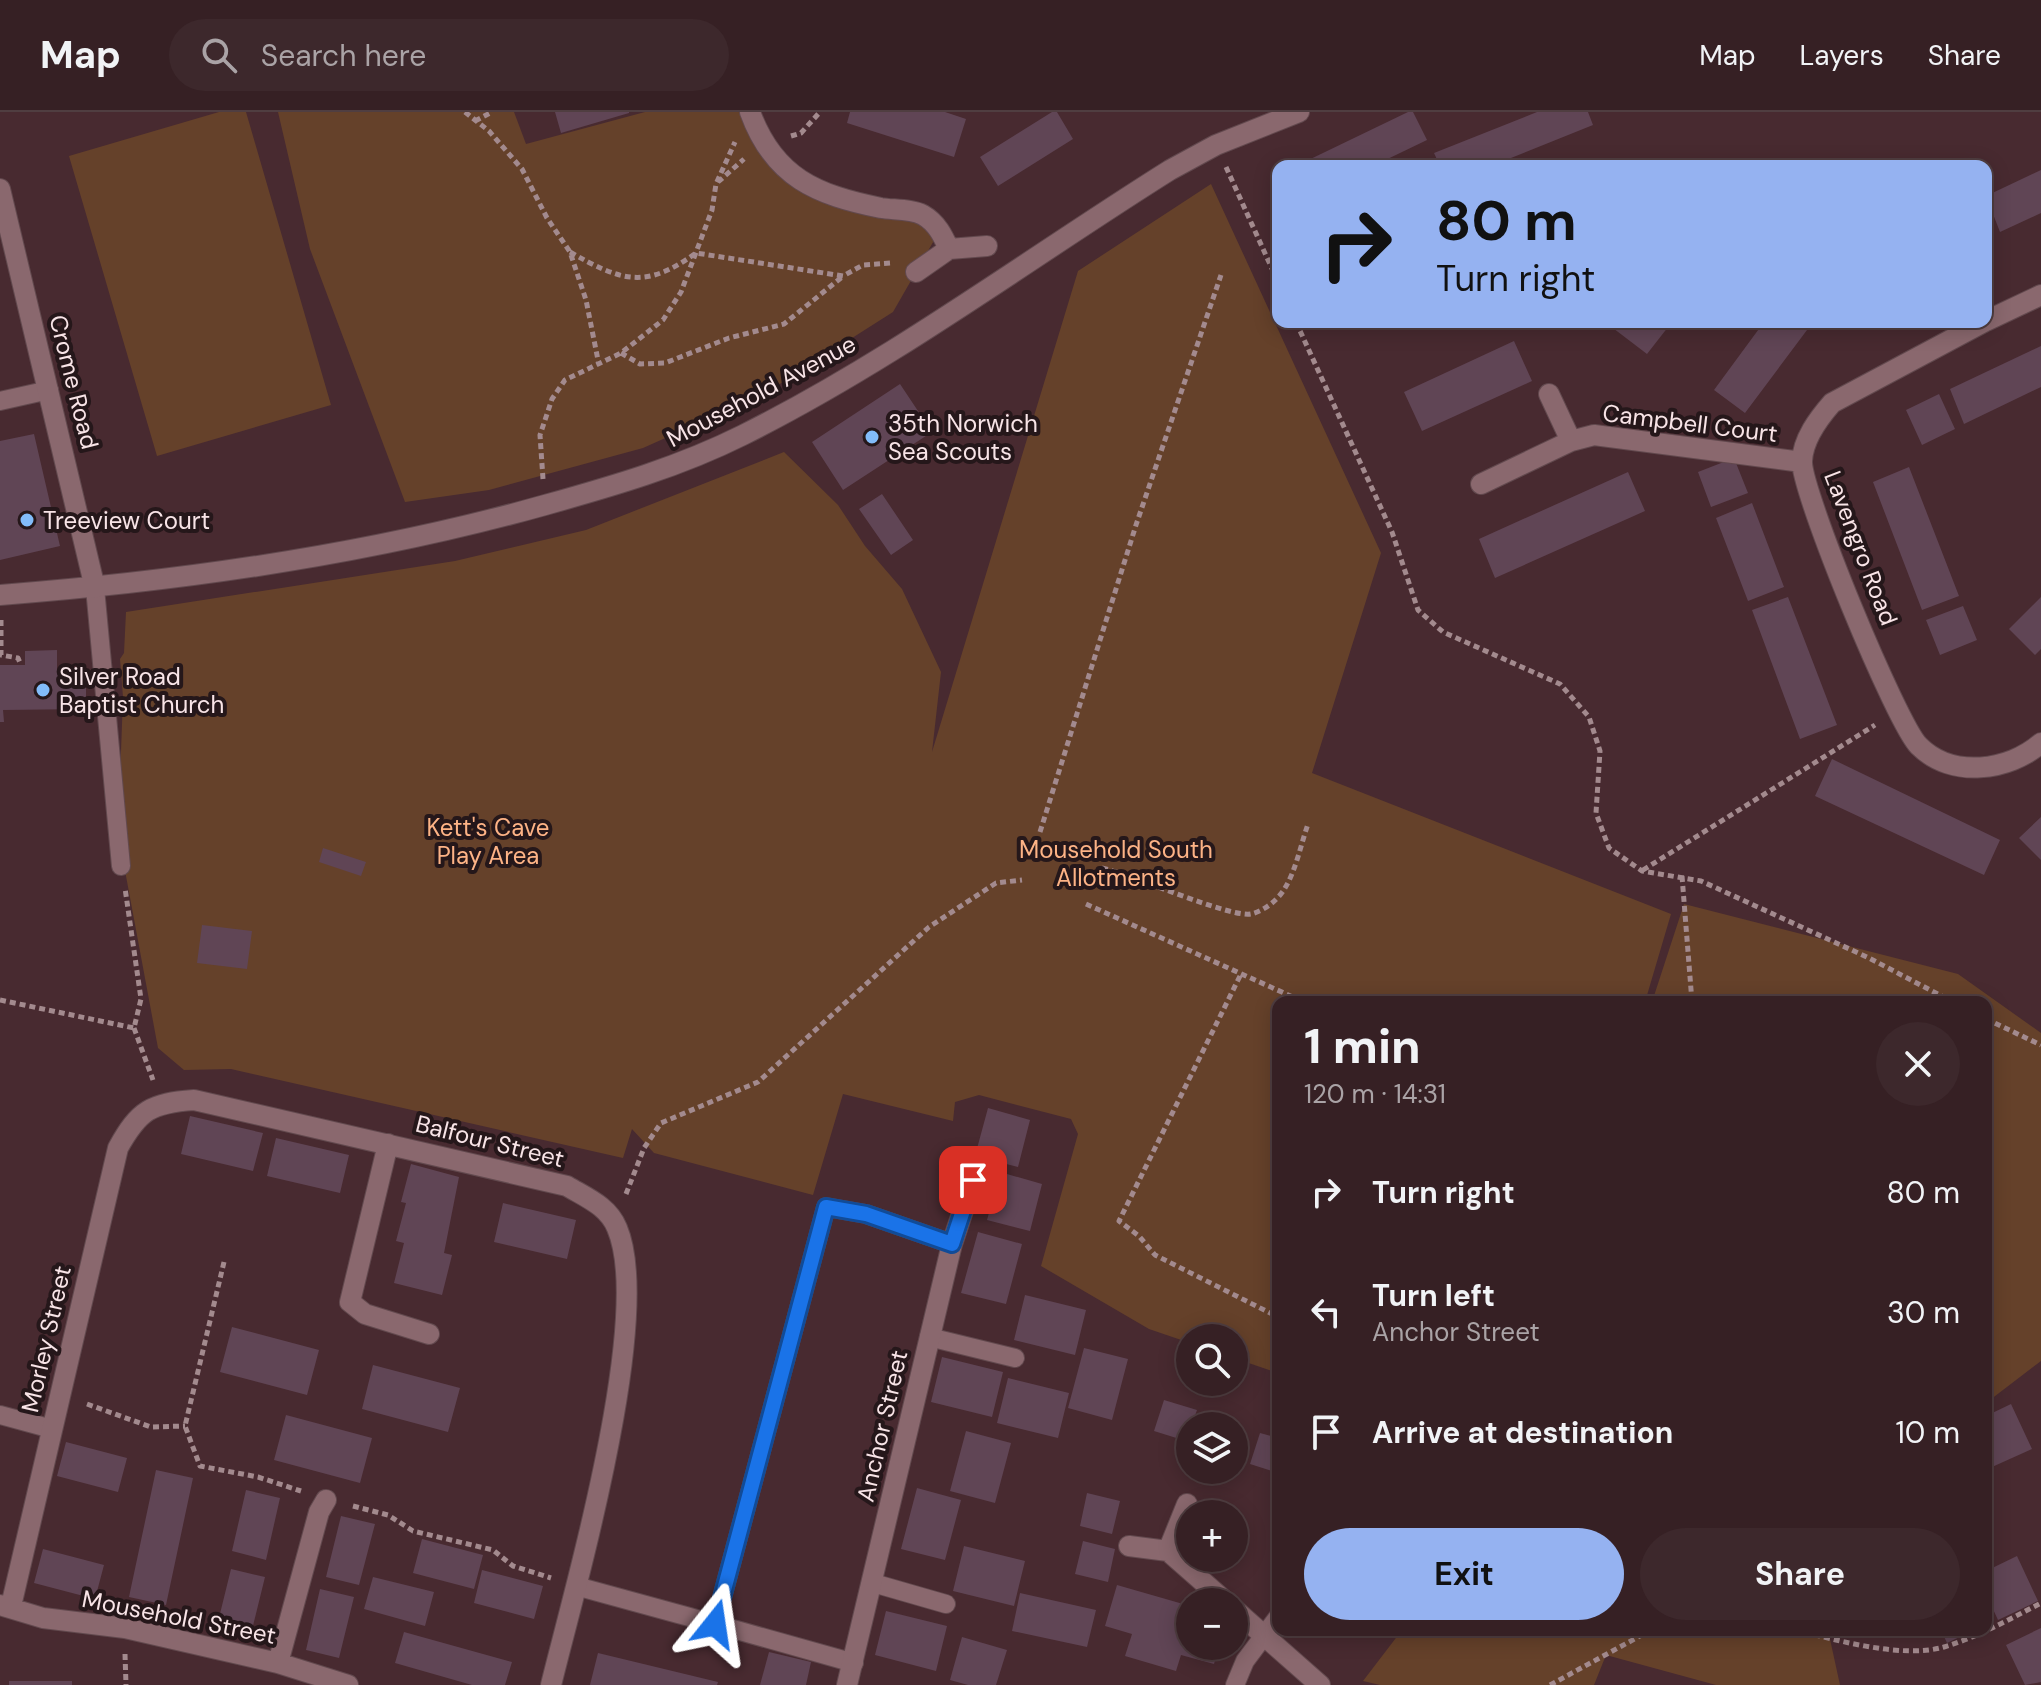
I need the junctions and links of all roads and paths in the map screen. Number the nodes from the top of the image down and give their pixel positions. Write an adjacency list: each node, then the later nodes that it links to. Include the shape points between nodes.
1 (465, 112): 6 (path)
2 (492, 112): 6 (path)
3 (750, 112): 8 (street)
4 (820, 112): 8 (path, via 801,133)
5 (1299, 112): 9 (street, Mousehold Avenue)
6 (474, 122): 14 (path, via 489,131 522,169)
7 (737, 136): 10 (path)
8 (764, 142): 10 (path); 13 (street, via 804,185 837,199 922,214 940,230)
9 (1216, 145): 16 (path); 33 (street, Mousehold Avenue, via 851,376 661,472 465,528 374,547)
10 (716, 184): 15 (path)
11 (0, 189): 26 (street, Crome Road)
12 (987, 246): 13 (street)
13 (949, 249): 17 (street)
14 (570, 252): 15 (path, via 628,279 670,272); 25 (path)
15 (696, 253): 19 (path); 24 (path, via 663,320)
16 (1272, 269)
17 (916, 272): 19 (path, via 893,263 863,265)
18 (1221, 275): 39 (path)
19 (843, 276): 24 (path, via 784,324 665,363 640,364)
20 (2041, 295): 21 (street, Lavengro Road)
21 (1992, 319)
22 (1299, 328): 42 (path, via 1392,532 1418,610 1443,632 1560,684 1589,717 1600,751 1596,813 1609,848)
23 (1974, 328): 30 (street, Lavengro Road, via 1832,403 1806,442)
24 (621, 353): 25 (path)
25 (599, 365): 31 (path, via 565,380 552,399 540,435)
26 (49, 390): 28 (lane); 33 (street, Crome Road)
27 (1549, 394): 29 (street, Campbell Court)
28 (0, 401)
29 (1571, 441): 30 (street, Campbell Court, via 1594,435); 32 (street, Campbell Court)
30 (1802, 462): 36 (street, Lavengro Road, via 1812,503)
31 (542, 472)
32 (1481, 484)
33 (95, 588): 34 (street, Mousehold Avenue); 40 (lane)
34 (1, 595): 35 (path, via 1,655 18,658)
35 (21, 665)
36 (1898, 711): 37 (street, Lavengro Road, via 1919,746 1958,766 2009,764); 42 (path)
37 (2041, 743)
38 (1308, 824): 41 (path, via 1286,888 1250,915 1221,910)
39 (1040, 832)
40 (121, 866): 52 (path, via 141,999)
41 (1102, 868)
42 (1642, 871): 43 (path)
43 (1682, 876): 48 (path); 49 (path, via 1869,958)
44 (1022, 880): 57 (path, via 996,883 929,927 758,1082 661,1123 644,1148 626,1194)
45 (1086, 904): 46 (path)
46 (1240, 976): 47 (path); 60 (path, via 1119,1221 1155,1255)
47 (1289, 996)
48 (1692, 996)
49 (1942, 996)
50 (0, 1000): 52 (path)
51 (1992, 1022): 53 (path)
52 (134, 1028): 54 (path)
53 (2041, 1045)
54 (162, 1102): 55 (street, Balfour Street, via 225,1105); 64 (street, Morley Street, via 135,1118 118,1148)
55 (388, 1144): 57 (street, Balfour Street, via 567,1186); 61 (street, via 350,1302 365,1314)
56 (973, 1180): 58 (street, Anchor Street)
57 (607, 1209): 73 (street, via 618,1230 626,1276 625,1337)
58 (952, 1244): 62 (street, Anchor Street); 79 (lane, via 866,1214 826,1207)
59 (224, 1262): 66 (path)
60 (1272, 1314)
61 (429, 1334)
62 (929, 1337): 63 (lane); 72 (street, Anchor Street)
63 (1015, 1358)
64 (60, 1394): 66 (path, via 151,1427); 67 (street, Morley Street)
65 (0, 1415): 67 (lane)
66 (185, 1426): 68 (path, via 200,1466 258,1477)
67 (52, 1429): 77 (street, Morley Street)
68 (326, 1500): 73 (path, via 388,1515 413,1531 493,1550 513,1566); 86 (street)
69 (1176, 1531): 71 (street)
70 (1129, 1546): 71 (street)
71 (1168, 1551): 74 (street)
72 (873, 1583): 76 (lane); 87 (street, Anchor Street)
73 (576, 1586): 79 (lane); 89 (street)
74 (1210, 1588)
75 (2041, 1603): 81 (path)
76 (946, 1604)
77 (6, 1605): 86 (street, Mousehold Street, via 43,1618 125,1628)
78 (1248, 1621): 82 (street)
79 (715, 1624): 87 (lane)
80 (1272, 1624): 82 (lane)
81 (1992, 1628)
82 (1263, 1634): 91 (lane); 92 (street)
83 (1640, 1636): 93 (path)
84 (1821, 1636): 85 (path, via 1860,1645 1941,1648)
85 (1973, 1636)
86 (278, 1663): 88 (street, Mousehold Street)
87 (854, 1663): 90 (street, Anchor Street)
88 (348, 1685)
89 (551, 1685)
90 (847, 1685)
91 (1235, 1685)
92 (1320, 1685)
93 (1550, 1685)

